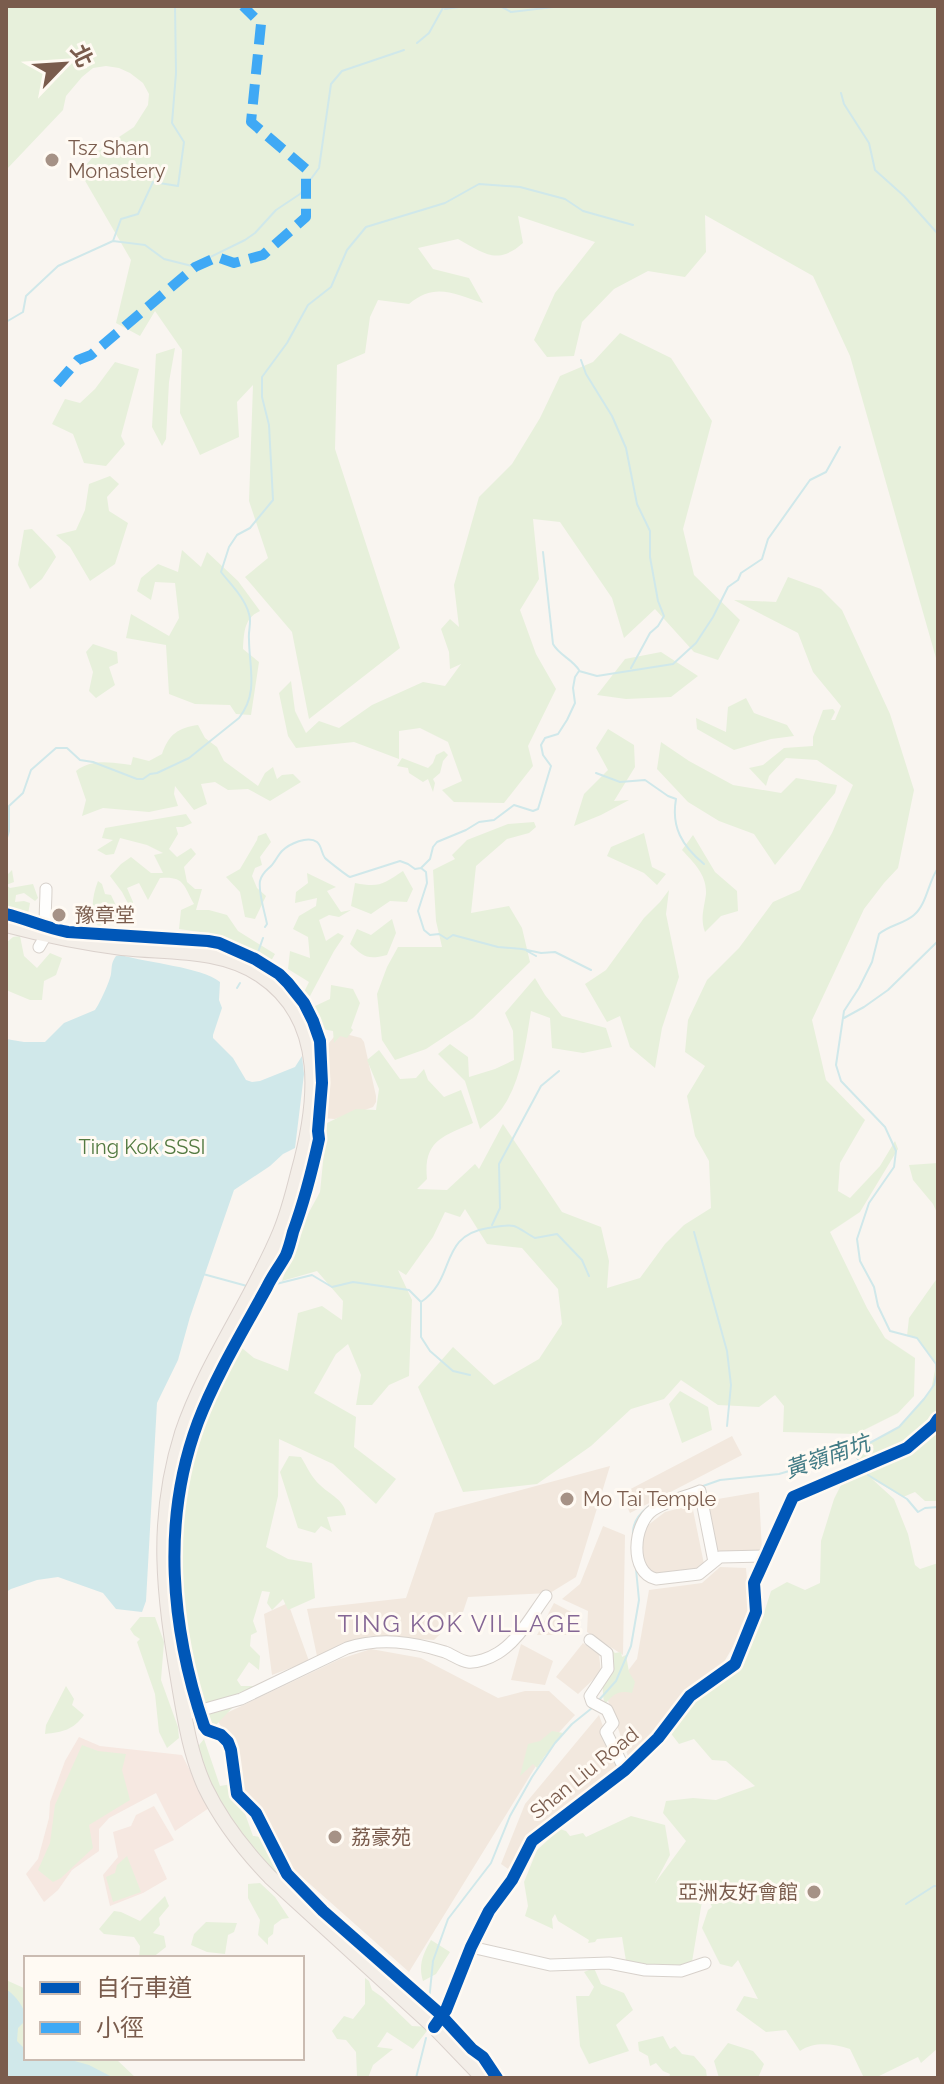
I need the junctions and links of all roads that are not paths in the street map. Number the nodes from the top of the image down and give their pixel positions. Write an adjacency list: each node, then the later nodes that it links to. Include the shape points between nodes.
1 (46, 889): 3 (street)
2 (6, 925): 3 (main road)
3 (42, 941): 9 (main road, via 209,956 246,967 285,996 308,1043 312,1068 307,1143 289,1207 197,1397 171,1474 164,1520 164,1583)
4 (938, 1419): 5 (street, Shan Liu Road, via 907,1448 793,1497)
5 (766, 1556): 6 (street, via 720,1557); 10 (street, Shan Liu Road, via 754,1583 756,1612 735,1664 690,1696)
6 (714, 1562): 6 (street, via 700,1491 645,1517 638,1556 650,1577 699,1574)
7 (546, 1596): 9 (street, via 509,1644 487,1659 470,1663 393,1641 365,1643 241,1699)
8 (590, 1640): 10 (street, via 607,1653 608,1669 590,1696 607,1710 613,1723 606,1732)
9 (184, 1715): 13 (main road, via 205,1786 255,1862)
10 (625, 1770): 11 (street, Shan Liu Road, via 532,1841)
11 (471, 1947): 12 (street, via 550,1965 609,1963 681,1971); 13 (street, Shan Liu Road)
12 (705, 1963)
13 (434, 2027): 14 (main road)
14 (483, 2078)

